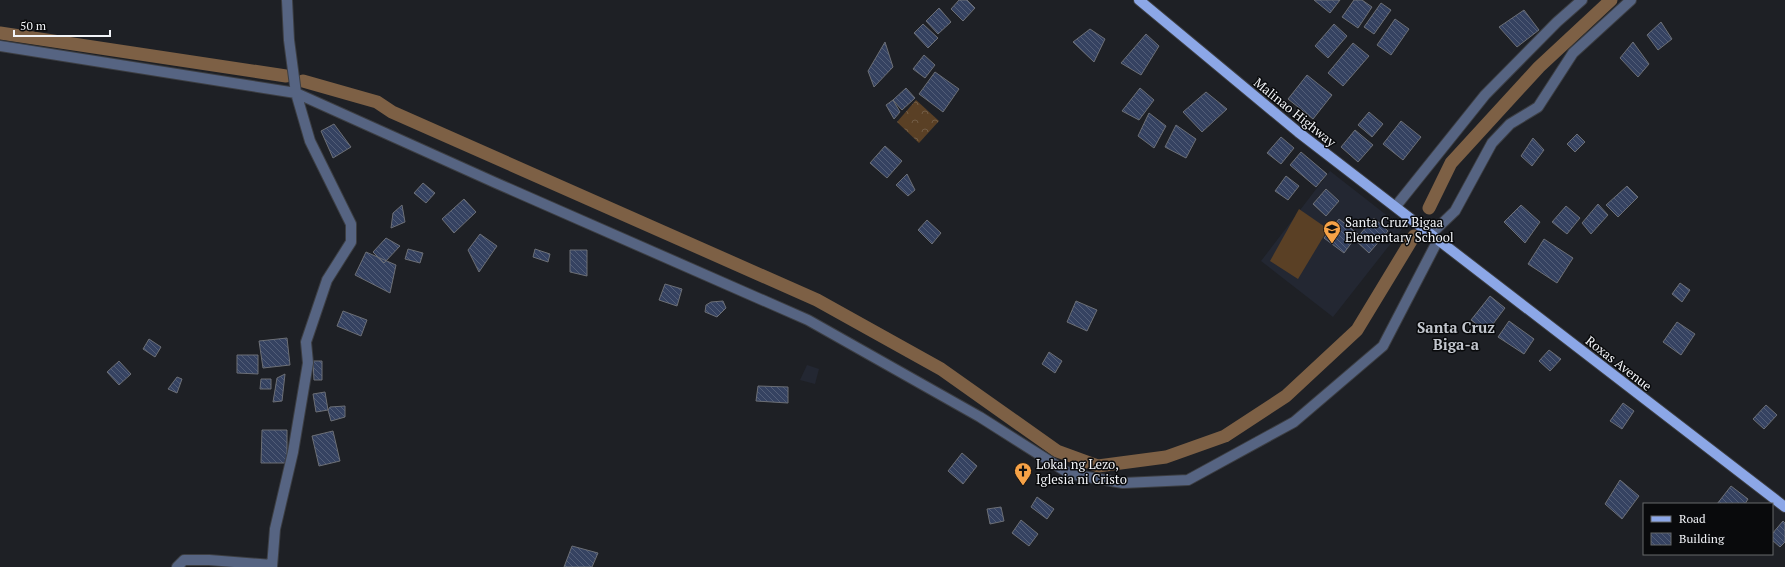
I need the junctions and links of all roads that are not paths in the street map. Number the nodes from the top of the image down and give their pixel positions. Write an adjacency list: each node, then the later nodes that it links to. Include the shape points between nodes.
1 (287, 0): 6 (street)
2 (1139, 0): 7 (main road, Malinao Highway, via 1298,132)
3 (1582, 0): 7 (street, via 1556,22 1485,95)
4 (1631, 0): 8 (street, via 1574,53 1538,107 1510,124 1492,143 1455,211)
5 (0, 46): 6 (street)
6 (296, 93): 8 (street, via 808,320 980,417 1070,474 1123,483 1188,480 1294,422 1383,346); 10 (street, via 310,140 351,224 351,242 327,280 306,342 308,363 293,452 276,529)
7 (1396, 206): 8 (main road, Malinao Highway)
8 (1435, 237): 9 (main road, Roxas Avenue)
9 (1785, 507)
10 (272, 566): 11 (street, via 184,560)
11 (177, 567)

